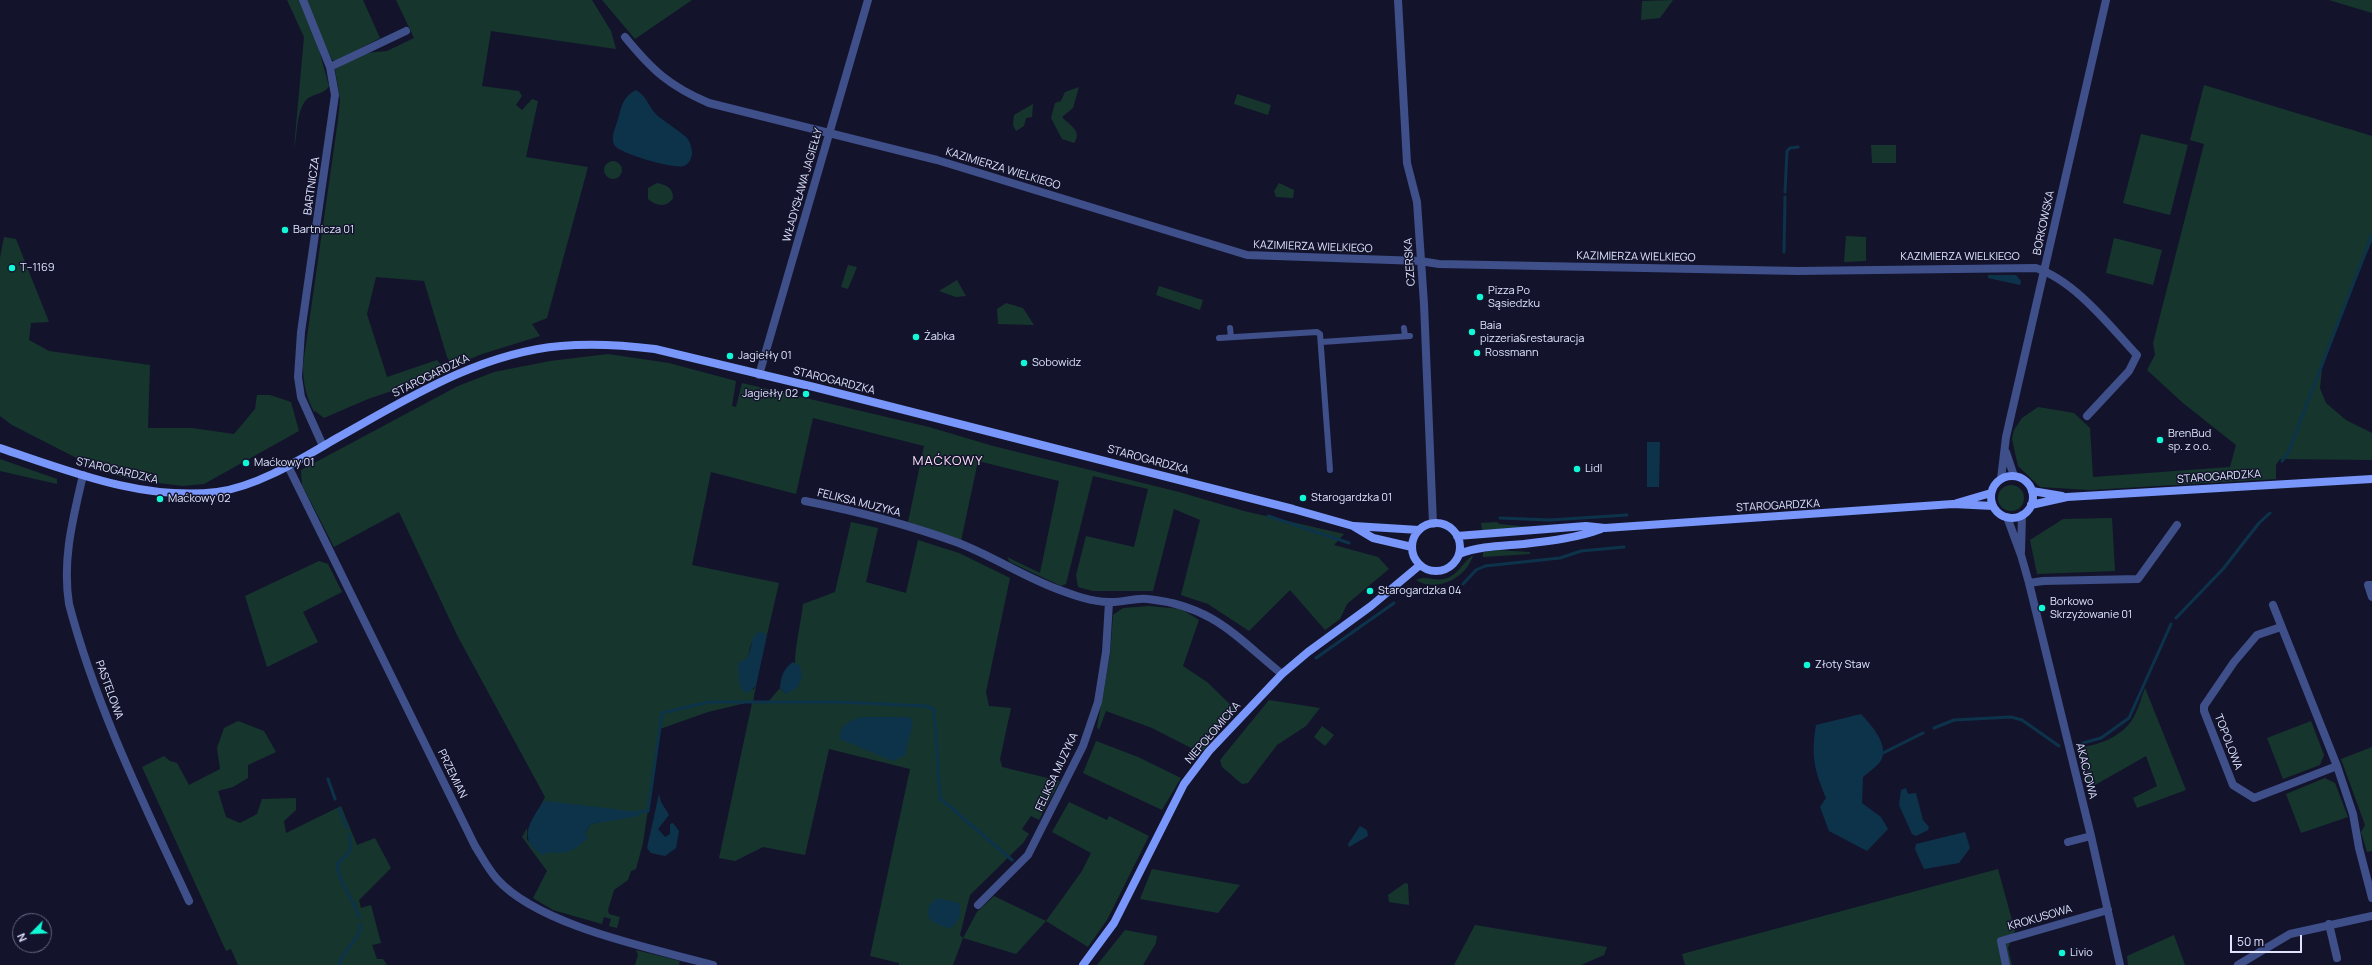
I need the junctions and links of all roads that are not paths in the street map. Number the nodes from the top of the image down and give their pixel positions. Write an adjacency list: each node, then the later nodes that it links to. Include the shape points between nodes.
1 (302, 0): 7 (street, BARTNICZA)
2 (868, 0): 8 (street, WŁADYSŁAWA JAGIEŁŁY)
3 (1398, 0): 9 (street, CZERSKA, via 1408,163 1417,202)
4 (2106, 0): 10 (street, BORKOWSKA)
5 (406, 31): 7 (street)
6 (625, 37): 8 (street, KAZIMIERZA WIELKIEGO, via 653,70 676,88 698,99 728,109)
7 (330, 67): 18 (street, BARTNICZA, via 336,95 302,332 298,377 301,397)
8 (830, 133): 9 (street, KAZIMIERZA WIELKIEGO, via 938,160 1247,255); 16 (street, WŁADYSŁAWA JAGIEŁŁY)
9 (1420, 261): 10 (street, KAZIMIERZA WIELKIEGO, via 1439,264 1741,271 1983,267 2036,268); 36 (street, CZERSKA, via 1427,361)
10 (2045, 271): 17 (street, via 2098,313 2137,355 2129,371); 20 (street, BORKOWSKA, via 2006,437)
11 (1230, 328): 13 (street)
12 (1404, 328): 15 (street, via 1408,336)
13 (1230, 337): 14 (street); 15 (street, via 1317,332)
14 (1219, 338)
15 (1322, 342): 22 (street)
16 (759, 375): 18 (main road, STAROGARDZKA, via 655,349 604,344 545,348 503,358 451,377); 38 (main road, STAROGARDZKA, via 1071,451)
17 (2087, 416)
18 (323, 446): 21 (main road, STAROGARDZKA)
19 (0, 448): 23 (main road, STAROGARDZKA)
20 (2006, 452): 24 (street, BORKOWSKA); 25 (street, BORKOWSKA)
21 (288, 466): 23 (main road, STAROGARDZKA, via 219,492 189,494 129,487); 63 (street, PRZEMIAN, via 475,846 498,880 528,905 550,916 602,934)
22 (1330, 470)
23 (83, 475): 57 (street, PASTELOWA, via 66,552 66,585 71,610 107,718)
24 (2014, 476): 25 (main road); 27 (main road, via 2025,481)
25 (2001, 479): 28 (main road)
26 (2372, 479): 29 (main road, STAROGARDZKA)
27 (2032, 491): 29 (main road, STAROGARDZKA); 32 (main road)
28 (1991, 493): 31 (main road, STAROGARDZKA); 33 (main road)
29 (2067, 497): 32 (main road, STAROGARDZKA)
30 (805, 501): 49 (street, FELIKSA MUZYKA, via 871,514 956,542 1056,589 1090,600)
31 (1953, 504): 33 (main road, STAROGARDZKA); 39 (main road, STAROGARDZKA)
32 (2031, 505): 34 (main road)
33 (1993, 506): 35 (main road, via 2001,515)
34 (2022, 515): 35 (main road); 44 (street, AKACJOWA)
35 (2007, 517): 44 (street, AKACJOWA)
36 (1433, 524): 40 (main road); 41 (main road, via 1447,526)
37 (2177, 525): 46 (street, via 2138,579)
38 (1353, 526): 40 (main road, STAROGARDZKA); 42 (main road, STAROGARDZKA, via 1373,538)
39 (1605, 528): 41 (main road, STAROGARDZKA, via 1586,526); 43 (main road, STAROGARDZKA, via 1586,535 1474,548)
40 (1419, 530): 42 (main road)
41 (1457, 536): 43 (main road)
42 (1412, 547): 45 (main road)
43 (1459, 554): 45 (main road, via 1450,567 1443,570 1435,571)
44 (2021, 555): 46 (street, AKACJOWA)
45 (1420, 566): 52 (main road, NIEPOŁOMICKA)
46 (2028, 583): 54 (street, AKACJOWA)
47 (2372, 584): 48 (street, via 2368,585)
48 (2372, 597)
49 (1109, 602): 52 (street, FELIKSA MUZYKA, via 1147,599 1186,606 1209,615 1225,625); 58 (street, FELIKSA MUZYKA, via 1106,652 1098,702 1083,746 1028,855)
50 (2273, 605): 51 (street)
51 (2281, 627): 53 (street); 53 (street, TOPOLOWA, via 2257,635 2234,662 2204,706 2232,785 2254,798)
52 (1282, 674): 64 (main road, NIEPOŁOMICKA, via 1213,747 1184,784 1120,913)
53 (2337, 766): 56 (street, via 2353,814)
54 (2091, 836): 55 (street); 59 (street, AKACJOWA)
55 (2068, 842)
56 (2372, 898)
57 (189, 900)
58 (978, 905)
59 (2108, 910): 65 (street, KROKUSOWA, via 2001,941); 66 (street, AKACJOWA)
60 (2372, 916): 61 (street)
61 (2329, 924): 62 (street); 67 (street, via 2290,934)
62 (2337, 958)
63 (713, 965)
64 (1083, 965)
65 (2006, 965)
66 (2120, 965)
67 (2238, 965)

